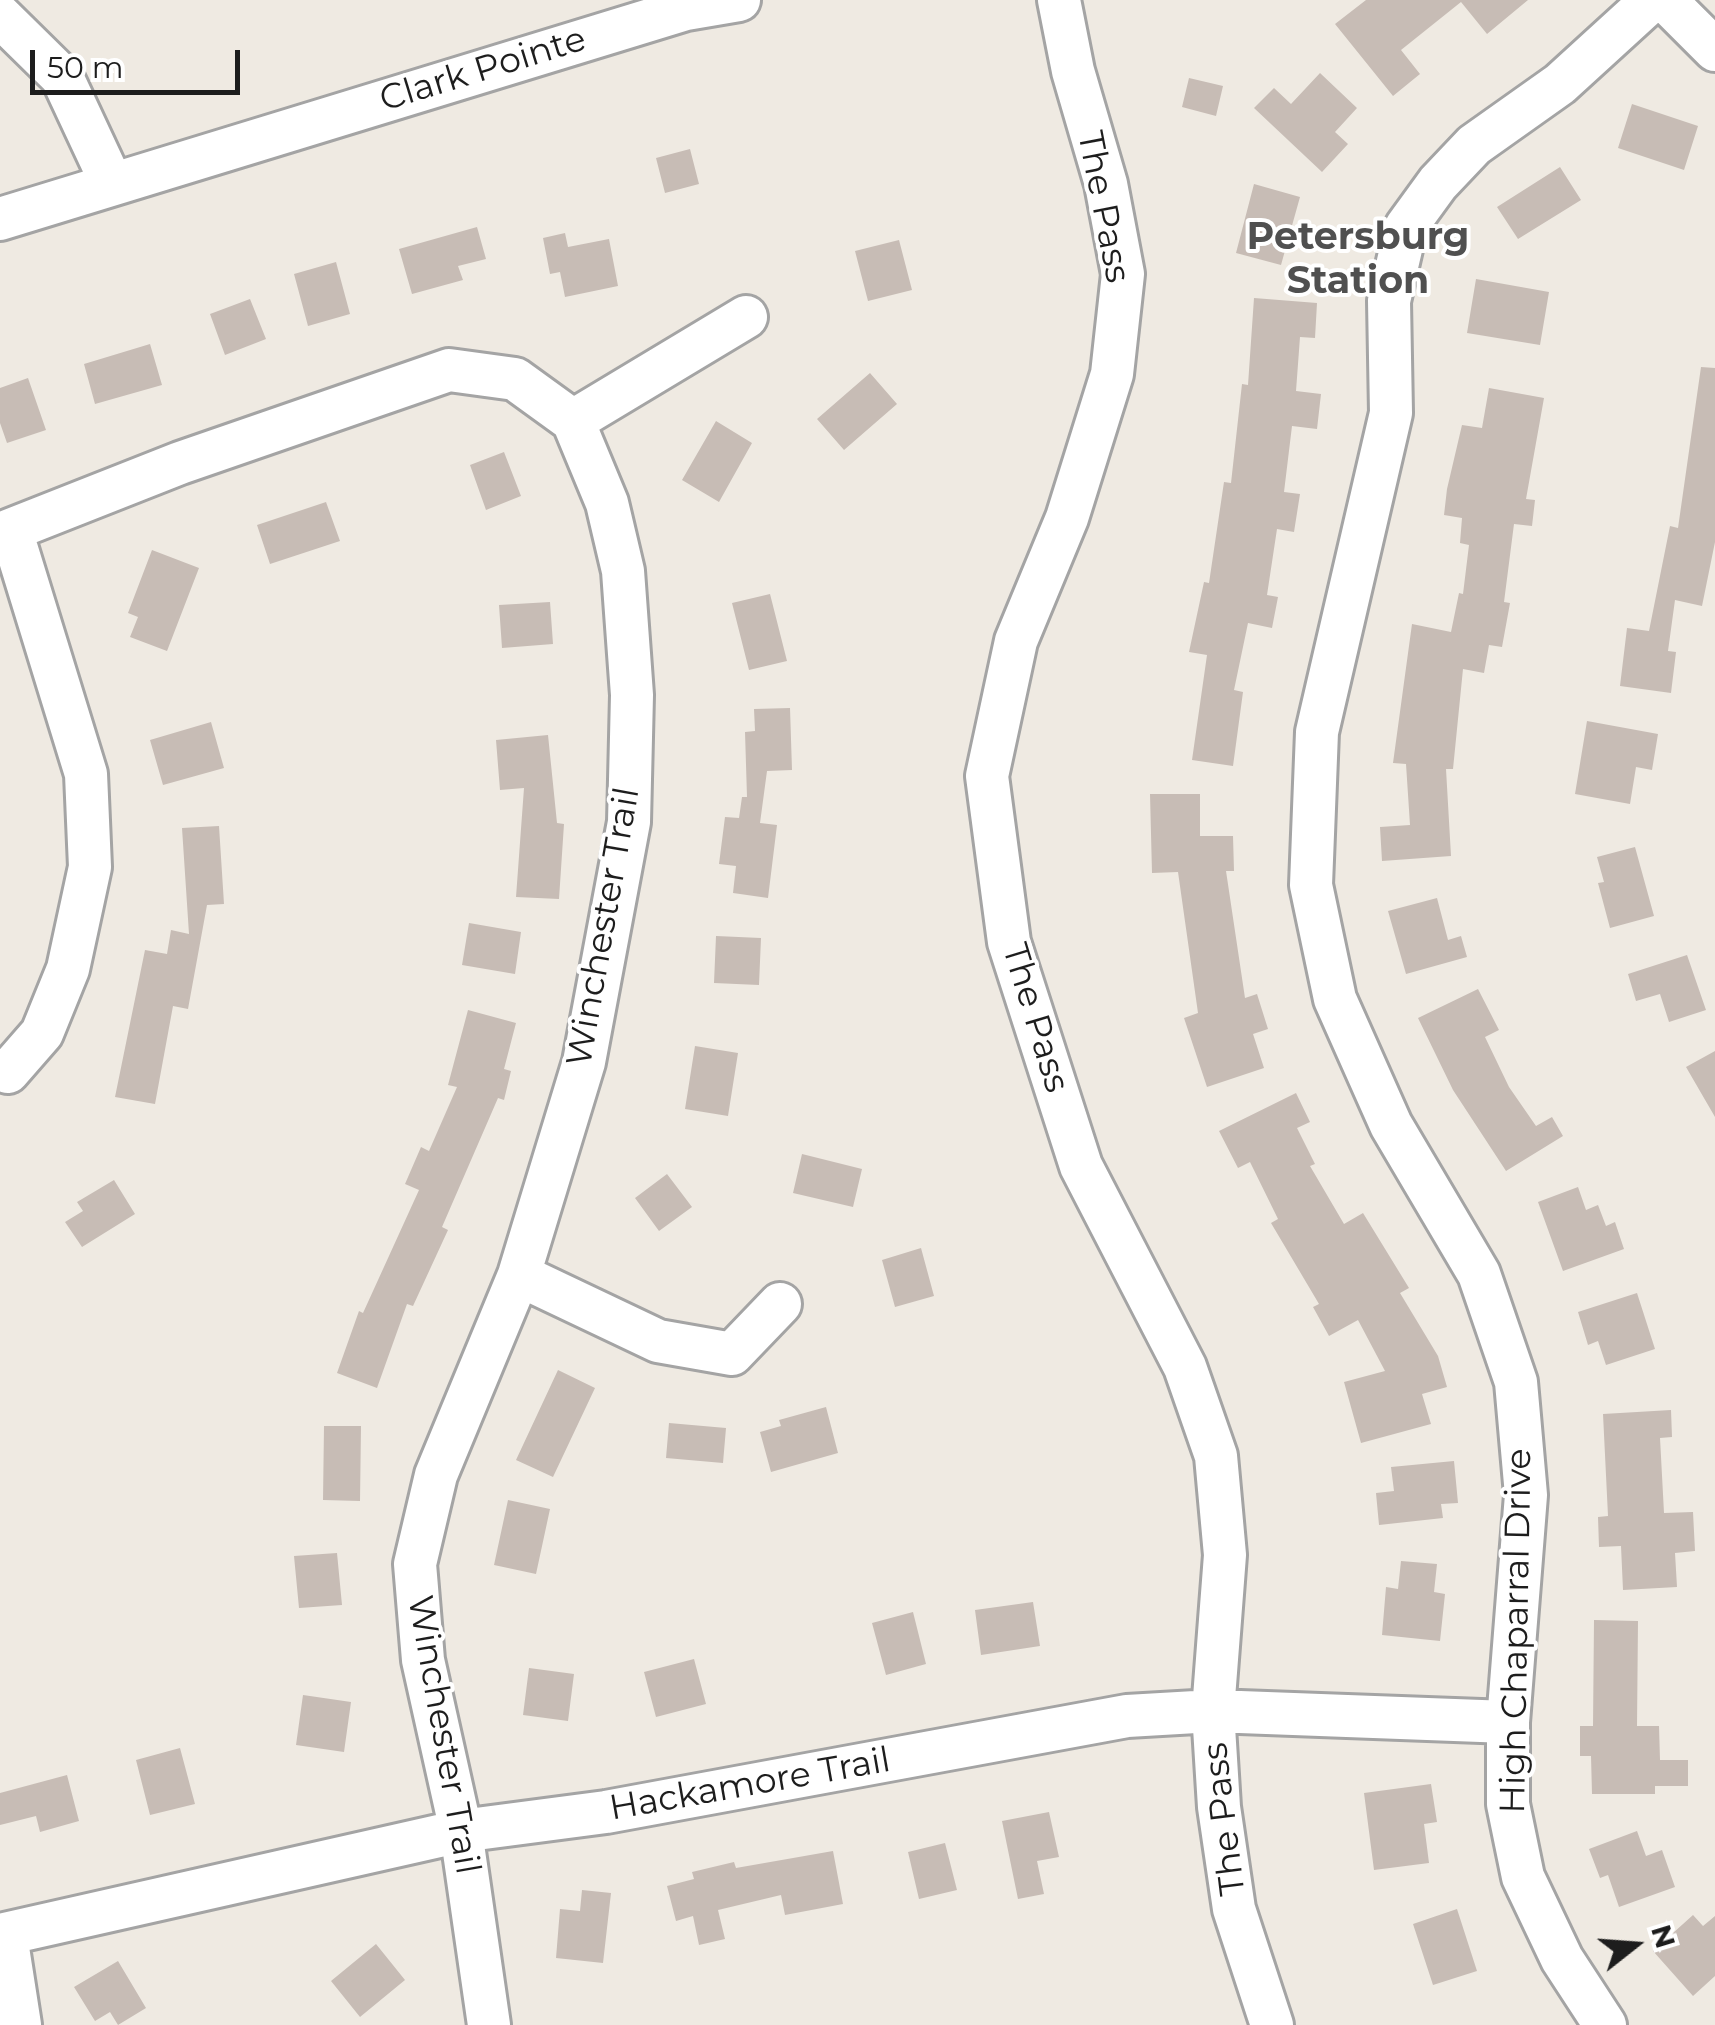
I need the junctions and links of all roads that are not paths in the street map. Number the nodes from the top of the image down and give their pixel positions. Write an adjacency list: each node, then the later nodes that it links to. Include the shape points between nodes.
1 (738, 0): 7 (street, Clark Pointe, via 686,9)
2 (1059, 0): 15 (street, The Pass, via 1123,274 1112,374 1067,518 1016,640 987,776 1009,942 1082,1166 1185,1367 1216,1456 1225,1555)
3 (1652, 0): 16 (street, High Chaparral Drive, via 1560,84 1474,145 1406,227 1388,302 1391,414 1317,732 1311,885 1335,999 1392,1125 1479,1274 1516,1382 1526,1496)
4 (1665, 0): 6 (street)
5 (0, 16): 7 (street, via 62,77)
6 (1715, 50)
7 (111, 182): 8 (street, Clark Pointe)
8 (0, 219)
9 (746, 317): 10 (street)
10 (573, 421): 11 (street, via 515,378 449,370); 13 (street, Winchester Trail, via 607,504 622,571 632,694 630,822 584,1062)
11 (6, 532): 12 (street, via 86,774 90,868 68,969 42,1034)
12 (8, 1072)
13 (519, 1275): 14 (street, via 658,1341 732,1354); 17 (street, Winchester Trail, via 436,1474 415,1564 423,1660)
14 (780, 1304)
15 (1213, 1711): 16 (street, Hackamore Trail); 17 (street, Hackamore Trail, via 1071,1724 606,1812); 21 (street, The Pass, via 1234,1909)
16 (1508, 1722): 22 (street, High Chaparral Drive, via 1508,1804 1523,1876 1562,1959)
17 (462, 1832): 18 (street, Hackamore Trail); 20 (street, Winchester Trail)
18 (3, 1935): 19 (street)
19 (20, 2025)
20 (489, 2025)
21 (1272, 2025)
22 (1605, 2025)

